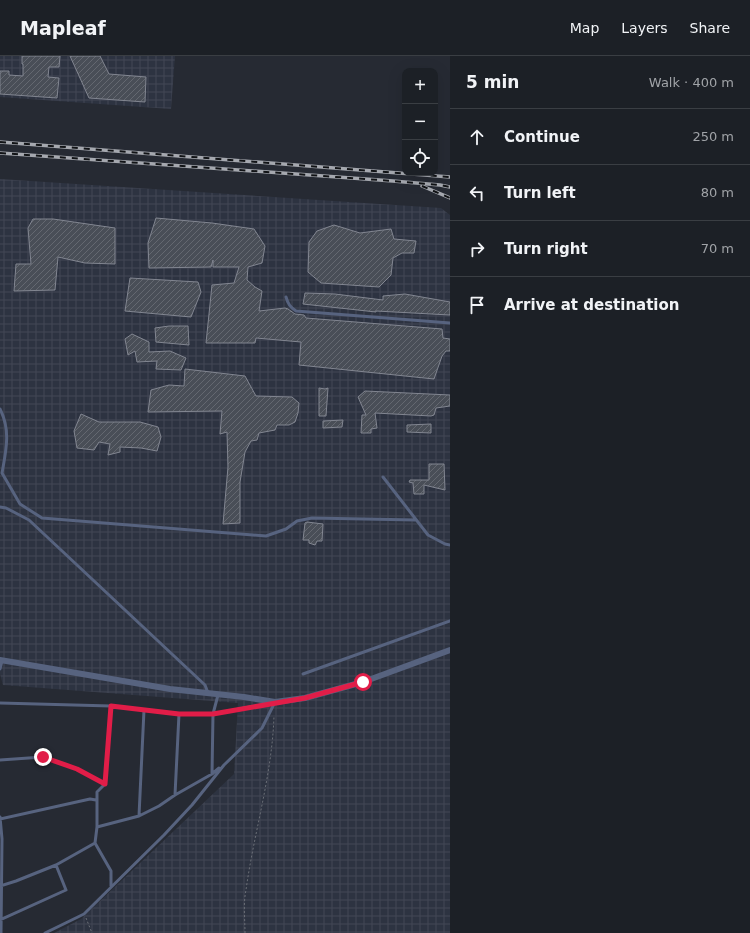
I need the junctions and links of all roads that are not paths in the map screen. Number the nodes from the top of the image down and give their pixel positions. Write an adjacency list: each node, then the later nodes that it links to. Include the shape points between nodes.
1 (286, 297): 2 (lane, via 290,308 296,311)
2 (450, 323)
3 (0, 409): 6 (lane, via 8,438 2,473 20,504 42,518 266,536 286,529 298,521 312,518)
4 (383, 477): 6 (lane)
5 (0, 507): 13 (lane, via 29,520 205,685)
6 (416, 520): 7 (lane, via 428,535)
7 (450, 544)
8 (450, 621): 12 (lane)
9 (450, 650): 15 (street, via 363,682 305,698)
10 (1, 661): 11 (lane); 13 (street, via 162,688)
11 (0, 669)
12 (303, 674)
13 (208, 693): 14 (street)
14 (218, 694): 15 (street); 20 (lane)
15 (275, 702): 20 (lane); 22 (lane, via 262,728)
16 (0, 703): 17 (lane)
17 (111, 706): 18 (lane); 24 (lane)
18 (144, 710): 19 (lane); 27 (lane)
19 (179, 714): 20 (lane); 25 (lane)
20 (213, 714): 23 (lane)
21 (0, 760): 24 (lane, via 43,757 77,769)
22 (224, 764): 23 (lane); 34 (lane, via 192,805)
23 (212, 774): 25 (lane)
24 (105, 784): 26 (lane, via 97,792)
25 (174, 795): 27 (lane)
26 (96, 800): 28 (lane); 29 (lane)
27 (139, 816): 29 (lane)
28 (0, 818): 31 (lane)
29 (96, 826): 30 (lane)
30 (95, 843): 32 (lane); 34 (lane, via 111,871)
31 (1, 854): 33 (lane)
32 (56, 865): 33 (lane); 35 (lane, via 66,890)
33 (1, 885): 35 (lane)
34 (111, 886): 37 (lane, via 84,914)
35 (0, 920): 36 (lane)
36 (1, 933)
37 (45, 933)

